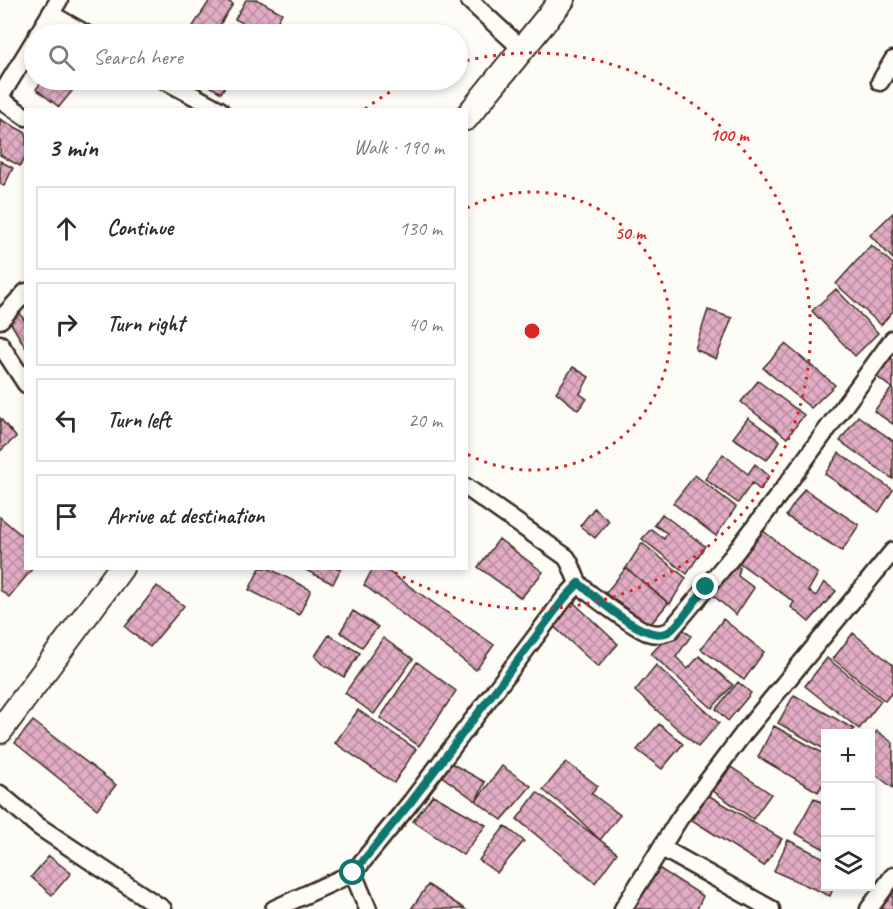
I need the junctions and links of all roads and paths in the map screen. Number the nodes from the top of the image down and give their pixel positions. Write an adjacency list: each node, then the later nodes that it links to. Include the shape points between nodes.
1 (470, 0): 6 (street)
2 (562, 0): 6 (main road)
3 (55, 7): 4 (street); 5 (street)
4 (44, 24)
5 (75, 24)
6 (521, 48): 13 (main road)
7 (24, 58): 11 (street)
8 (893, 60): 9 (street)
9 (880, 82)
10 (183, 90): 12 (street)
11 (0, 98): 14 (street)
12 (216, 108)
13 (468, 115)
14 (24, 116)
15 (24, 294): 16 (street)
16 (0, 320)
17 (893, 339): 23 (street, via 731,558 670,631 660,635 645,632)
18 (0, 344): 19 (street)
19 (24, 381)
20 (468, 488): 23 (street, via 566,557)
21 (893, 551): 26 (street, via 743,734)
22 (120, 570): 24 (main road)
23 (579, 583): 27 (street)
24 (0, 731)
25 (0, 794): 29 (street, via 38,826)
26 (662, 848): 32 (street); 33 (street)
27 (353, 873): 30 (street); 31 (street)
28 (893, 876): 34 (street)
29 (163, 909)
30 (274, 909)
31 (368, 909)
32 (623, 909)
33 (771, 909)
34 (869, 909)

